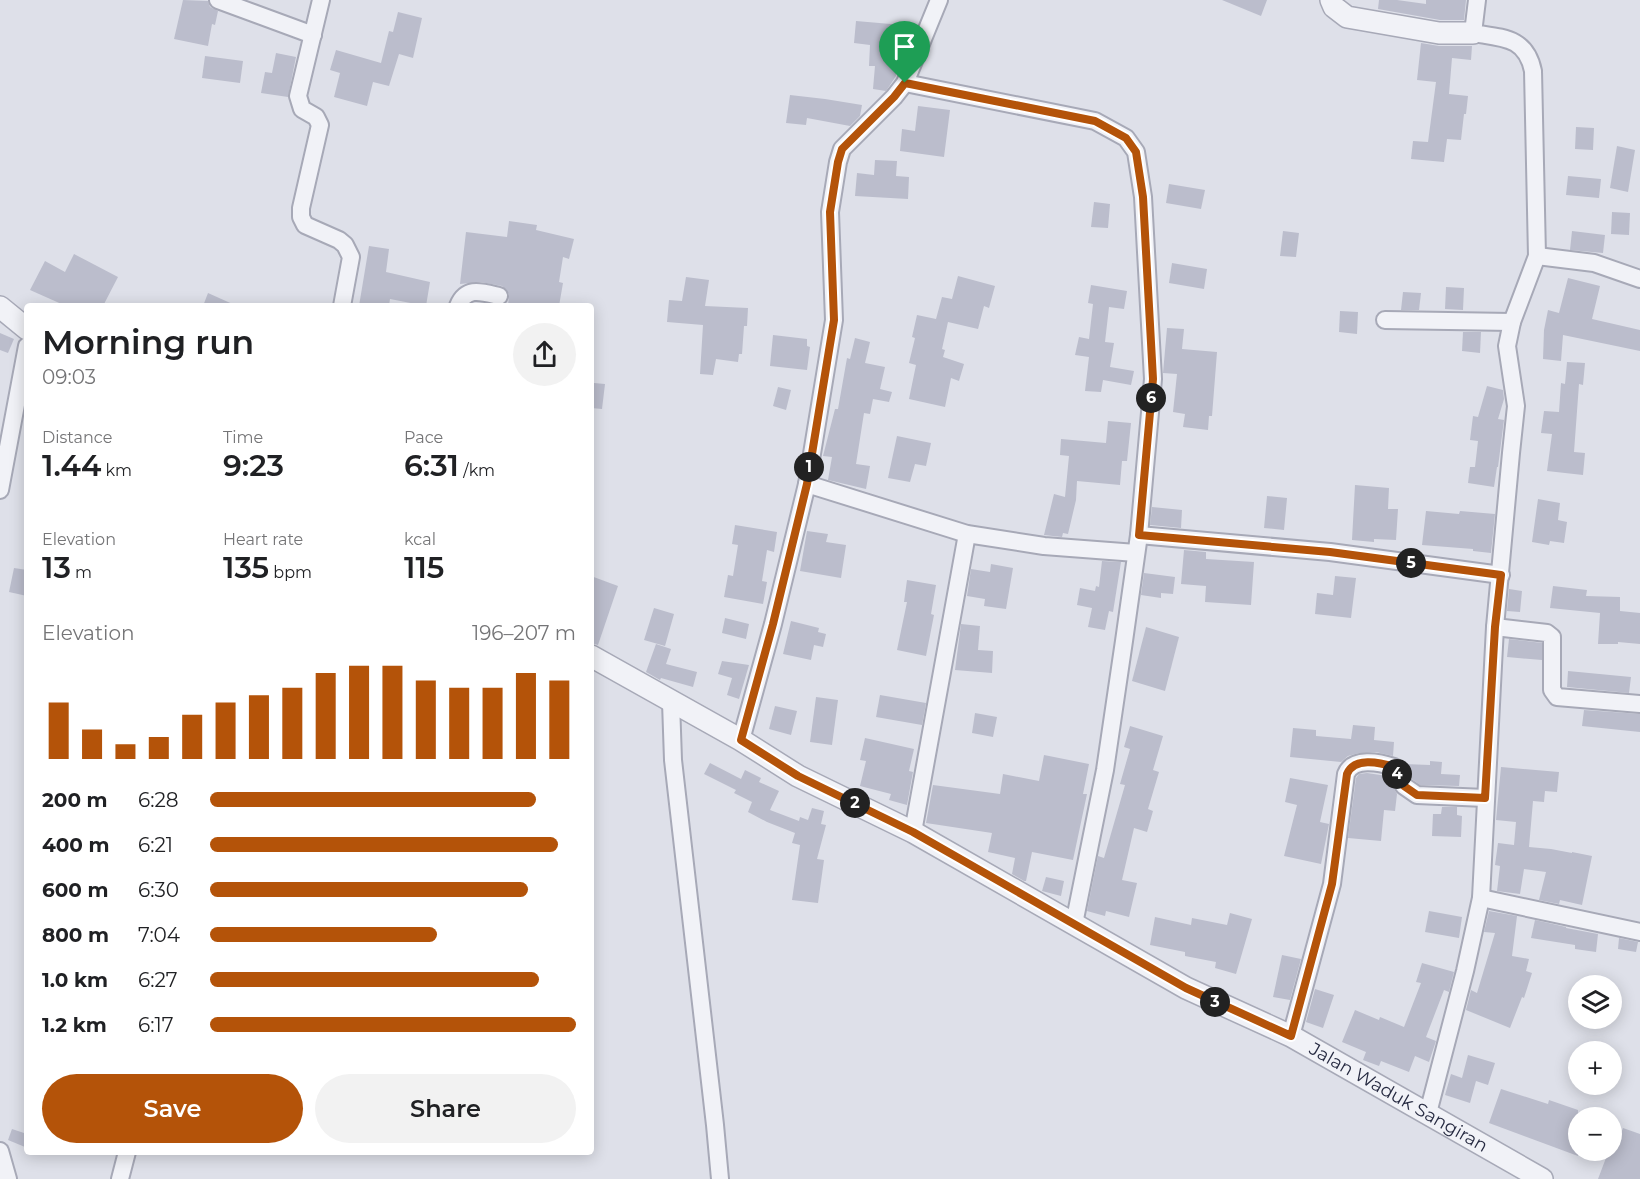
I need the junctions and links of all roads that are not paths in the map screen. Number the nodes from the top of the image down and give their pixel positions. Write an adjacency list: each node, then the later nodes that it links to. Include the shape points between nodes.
1 (218, 0): 7 (street)
2 (321, 0): 7 (street)
3 (939, 0): 8 (street)
4 (1331, 0): 6 (street, via 1334,8 1347,17 1439,33)
5 (1477, 0): 6 (street)
6 (1473, 33): 9 (street, via 1506,39 1527,51 1531,60)
7 (313, 35): 12 (street, via 298,96 302,109 316,117 320,125 301,217 306,225 339,240 348,250 351,257)
8 (905, 83): 19 (street, via 842,149 838,162 830,212 834,320); 22 (street, via 1095,121 1126,138 1136,152 1143,197 1153,379)
9 (1537, 256): 10 (street, via 1594,263); 16 (street)
10 (1640, 279)
11 (499, 296): 13 (street, via 466,294)
12 (343, 303)
13 (459, 303)
14 (0, 307): 17 (street)
15 (1385, 320): 16 (street)
16 (1512, 322): 24 (street, via 1507,346 1515,429)
17 (24, 327)
18 (24, 361): 20 (street)
19 (807, 484): 21 (street); 29 (street)
20 (0, 490)
21 (967, 534): 23 (street, via 1044,546); 31 (street)
22 (1139, 535): 23 (street); 24 (street, via 1330,552)
23 (1136, 553): 33 (street, via 1105,770)
24 (1501, 575): 25 (street)
25 (1495, 627): 28 (street, via 1550,635 1552,690 1557,697); 30 (street)
26 (594, 658): 27 (street, Jalan Waduk Sangiran)
27 (670, 702): 29 (street, Jalan Waduk Sangiran); 41 (street)
28 (1640, 704)
29 (741, 740): 31 (street, Jalan Waduk Sangiran, via 798,776)
30 (1485, 798): 32 (street); 35 (street, via 1417,795 1404,786 1394,767 1369,762 1349,767 1332,884)
31 (913, 832): 33 (street, Jalan Waduk Sangiran)
32 (1481, 898): 34 (street); 36 (street)
33 (1074, 924): 35 (street, Jalan Waduk Sangiran, via 1186,988)
34 (1640, 932)
35 (1291, 1036): 36 (street, Jalan Waduk Sangiran)
36 (1428, 1113): 42 (street, Jalan Waduk Sangiran)
37 (0, 1151): 39 (street)
38 (127, 1155): 40 (street)
39 (8, 1179)
40 (120, 1179)
41 (720, 1179)
42 (1542, 1179)

